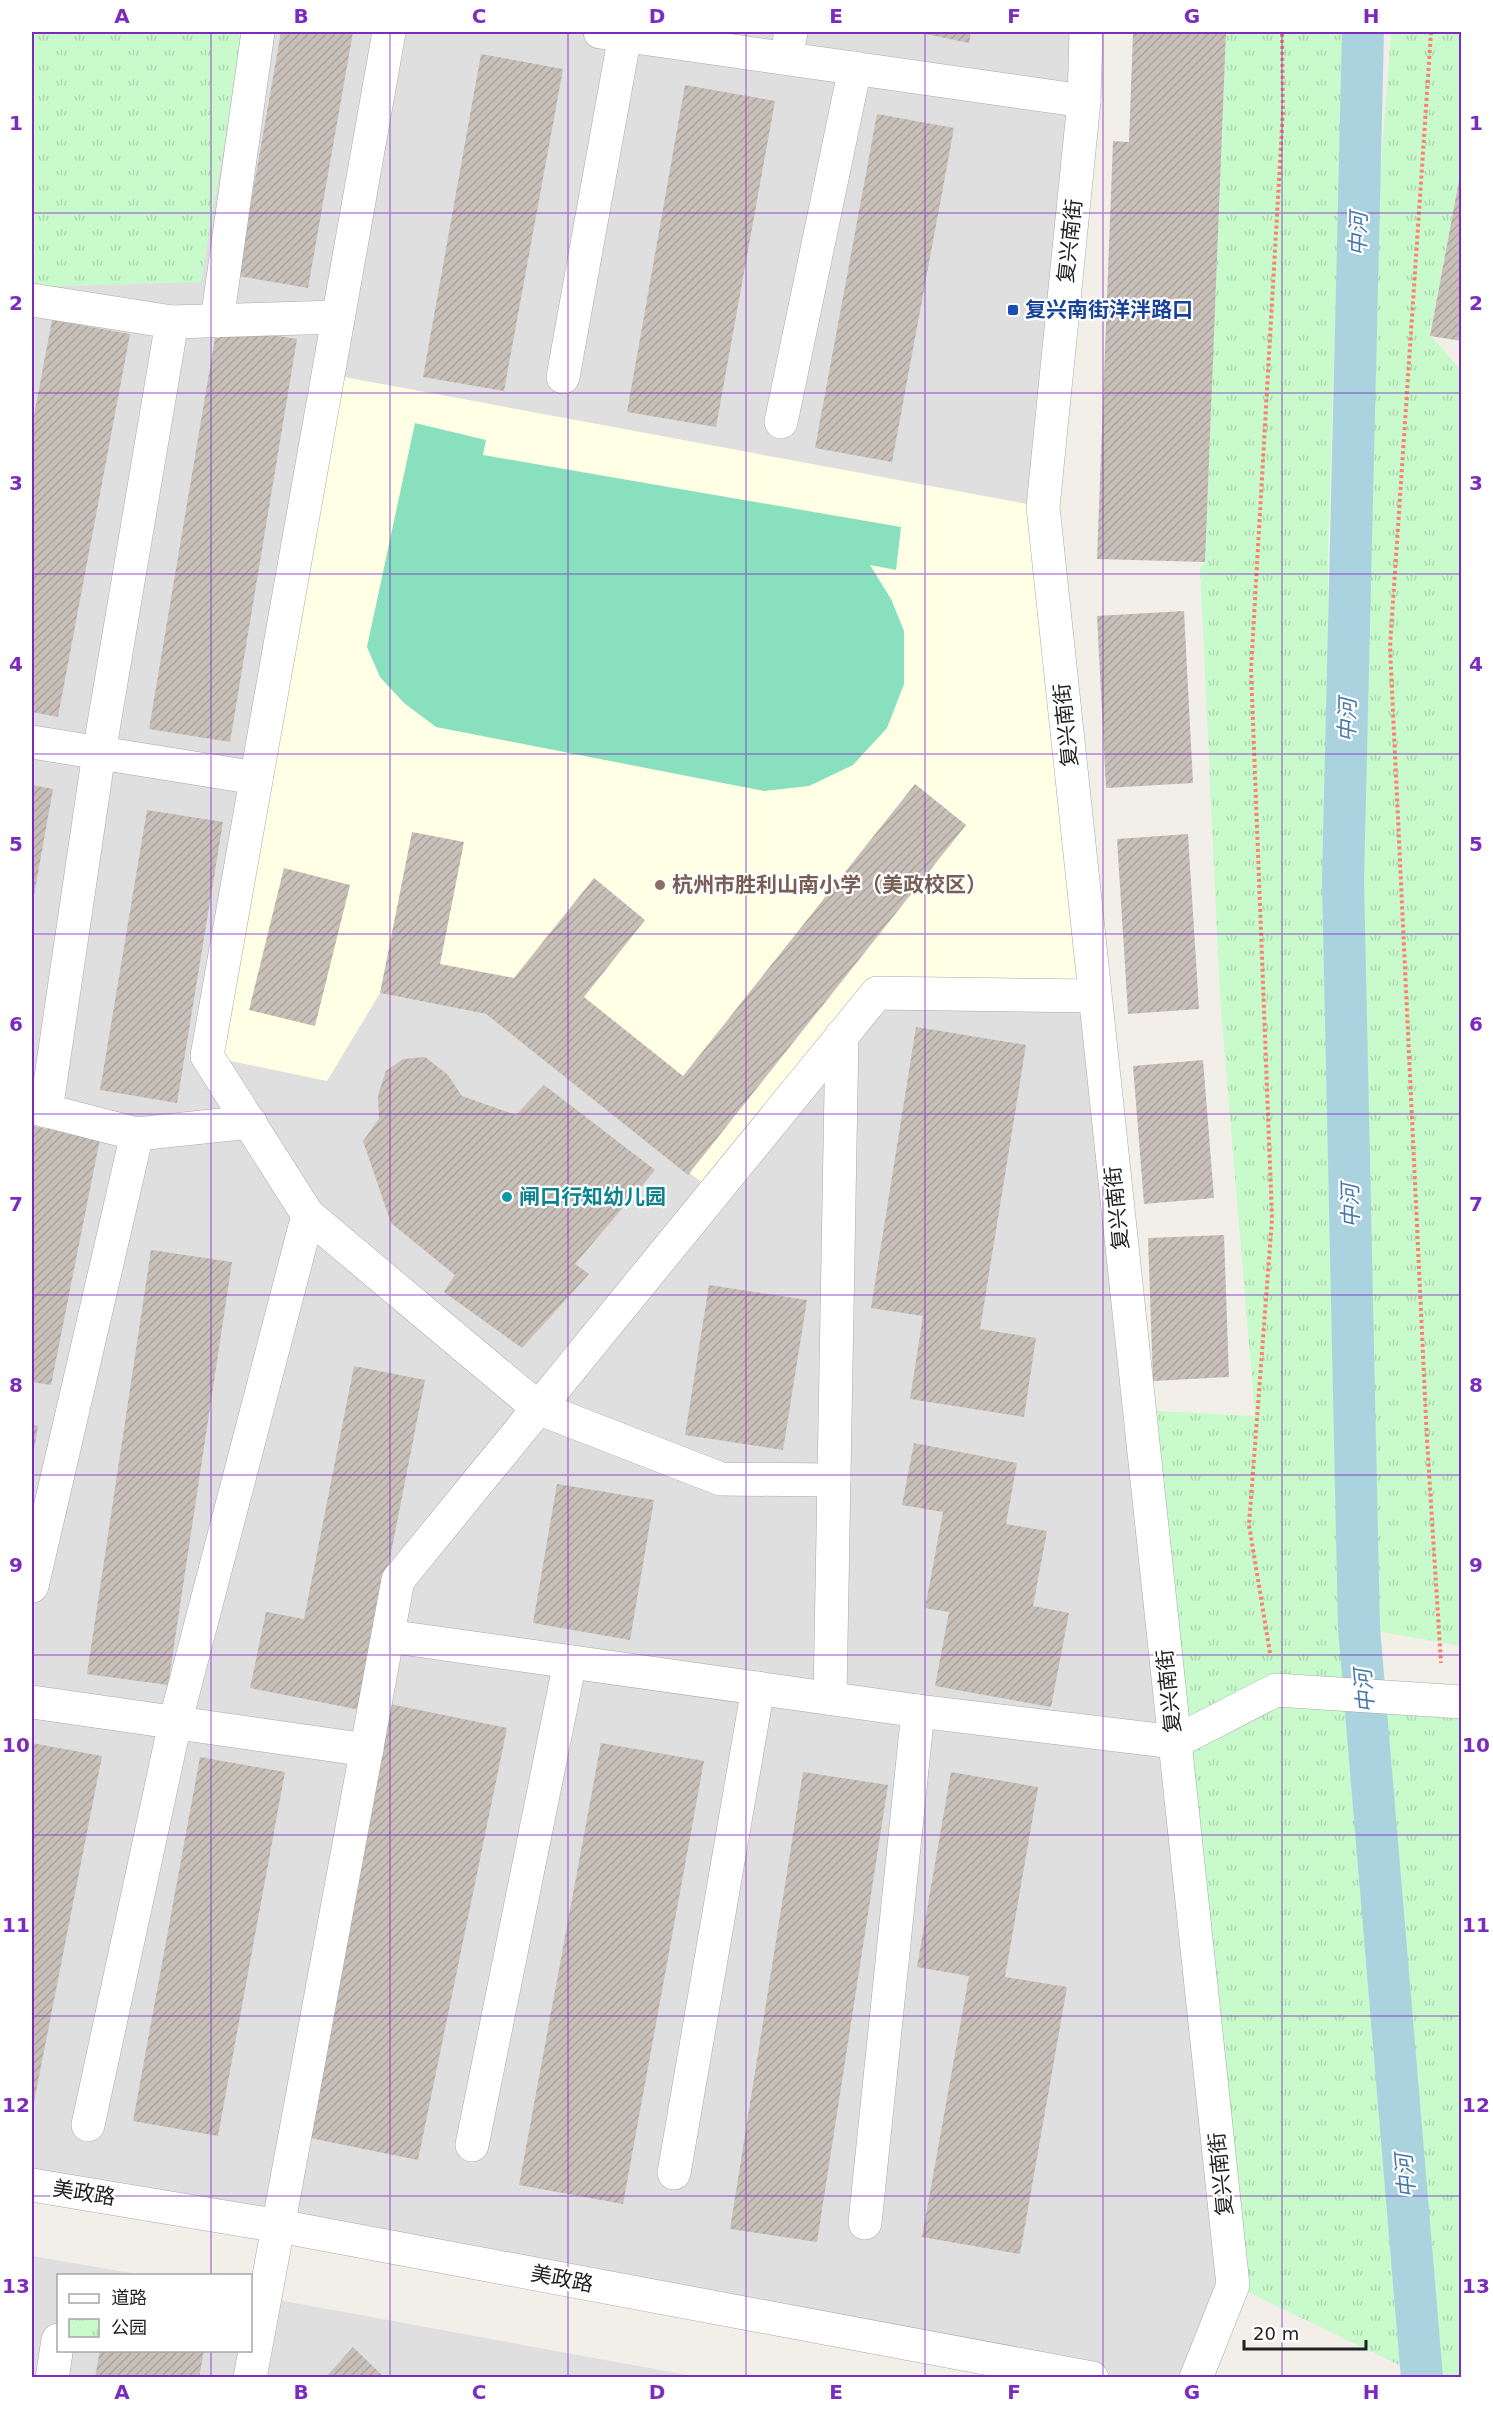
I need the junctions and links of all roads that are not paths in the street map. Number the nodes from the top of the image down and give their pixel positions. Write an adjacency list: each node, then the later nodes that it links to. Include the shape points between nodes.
1 (258, 32): 11 (street)
2 (389, 32): 9 (street)
3 (1086, 32): 7 (street, 复兴南街)
4 (613, 33): 5 (street); 12 (street)
5 (789, 45): 6 (street)
6 (855, 68): 7 (street); 13 (street)
7 (1084, 101): 17 (street, 复兴南街, via 1043,507)
8 (32, 300): 10 (street)
9 (338, 317): 11 (street); 16 (street)
10 (172, 321): 11 (street); 15 (street)
11 (217, 321)
12 (563, 377)
13 (781, 422)
14 (32, 742): 15 (street)
15 (99, 753): 16 (street); 19 (street)
16 (256, 778): 20 (street, via 207,1056)
17 (1094, 996): 18 (street, via 877,993); 34 (street, 复兴南街)
18 (842, 1035): 23 (street); 24 (street)
19 (39, 1109): 21 (street)
20 (250, 1122): 21 (street); 22 (street)
21 (137, 1134): 25 (street)
22 (309, 1215): 23 (street); 33 (street)
23 (538, 1408): 24 (street, via 721,1479); 26 (street, via 398,1580)
24 (834, 1480): 29 (street)
25 (32, 1586)
26 (388, 1636): 27 (street); 35 (street)
27 (570, 1662): 28 (street); 37 (street)
28 (758, 1688): 29 (street); 38 (street)
29 (830, 1698): 32 (street)
30 (32, 1702): 33 (street)
31 (1453, 1702): 34 (street, via 1276,1689)
32 (918, 1711): 34 (street); 40 (street)
33 (175, 1723): 35 (street); 36 (street)
34 (1175, 1742): 46 (street, 复兴南街, via 1233,2284)
35 (367, 1750): 41 (street)
36 (88, 2125)
37 (472, 2145)
38 (674, 2173)
39 (32, 2185): 41 (street, 美政路)
40 (865, 2223)
41 (279, 2226): 44 (street); 45 (street, 美政路)
42 (57, 2346): 43 (street)
43 (52, 2378)
44 (250, 2378)
45 (1092, 2378)
46 (1196, 2378)

